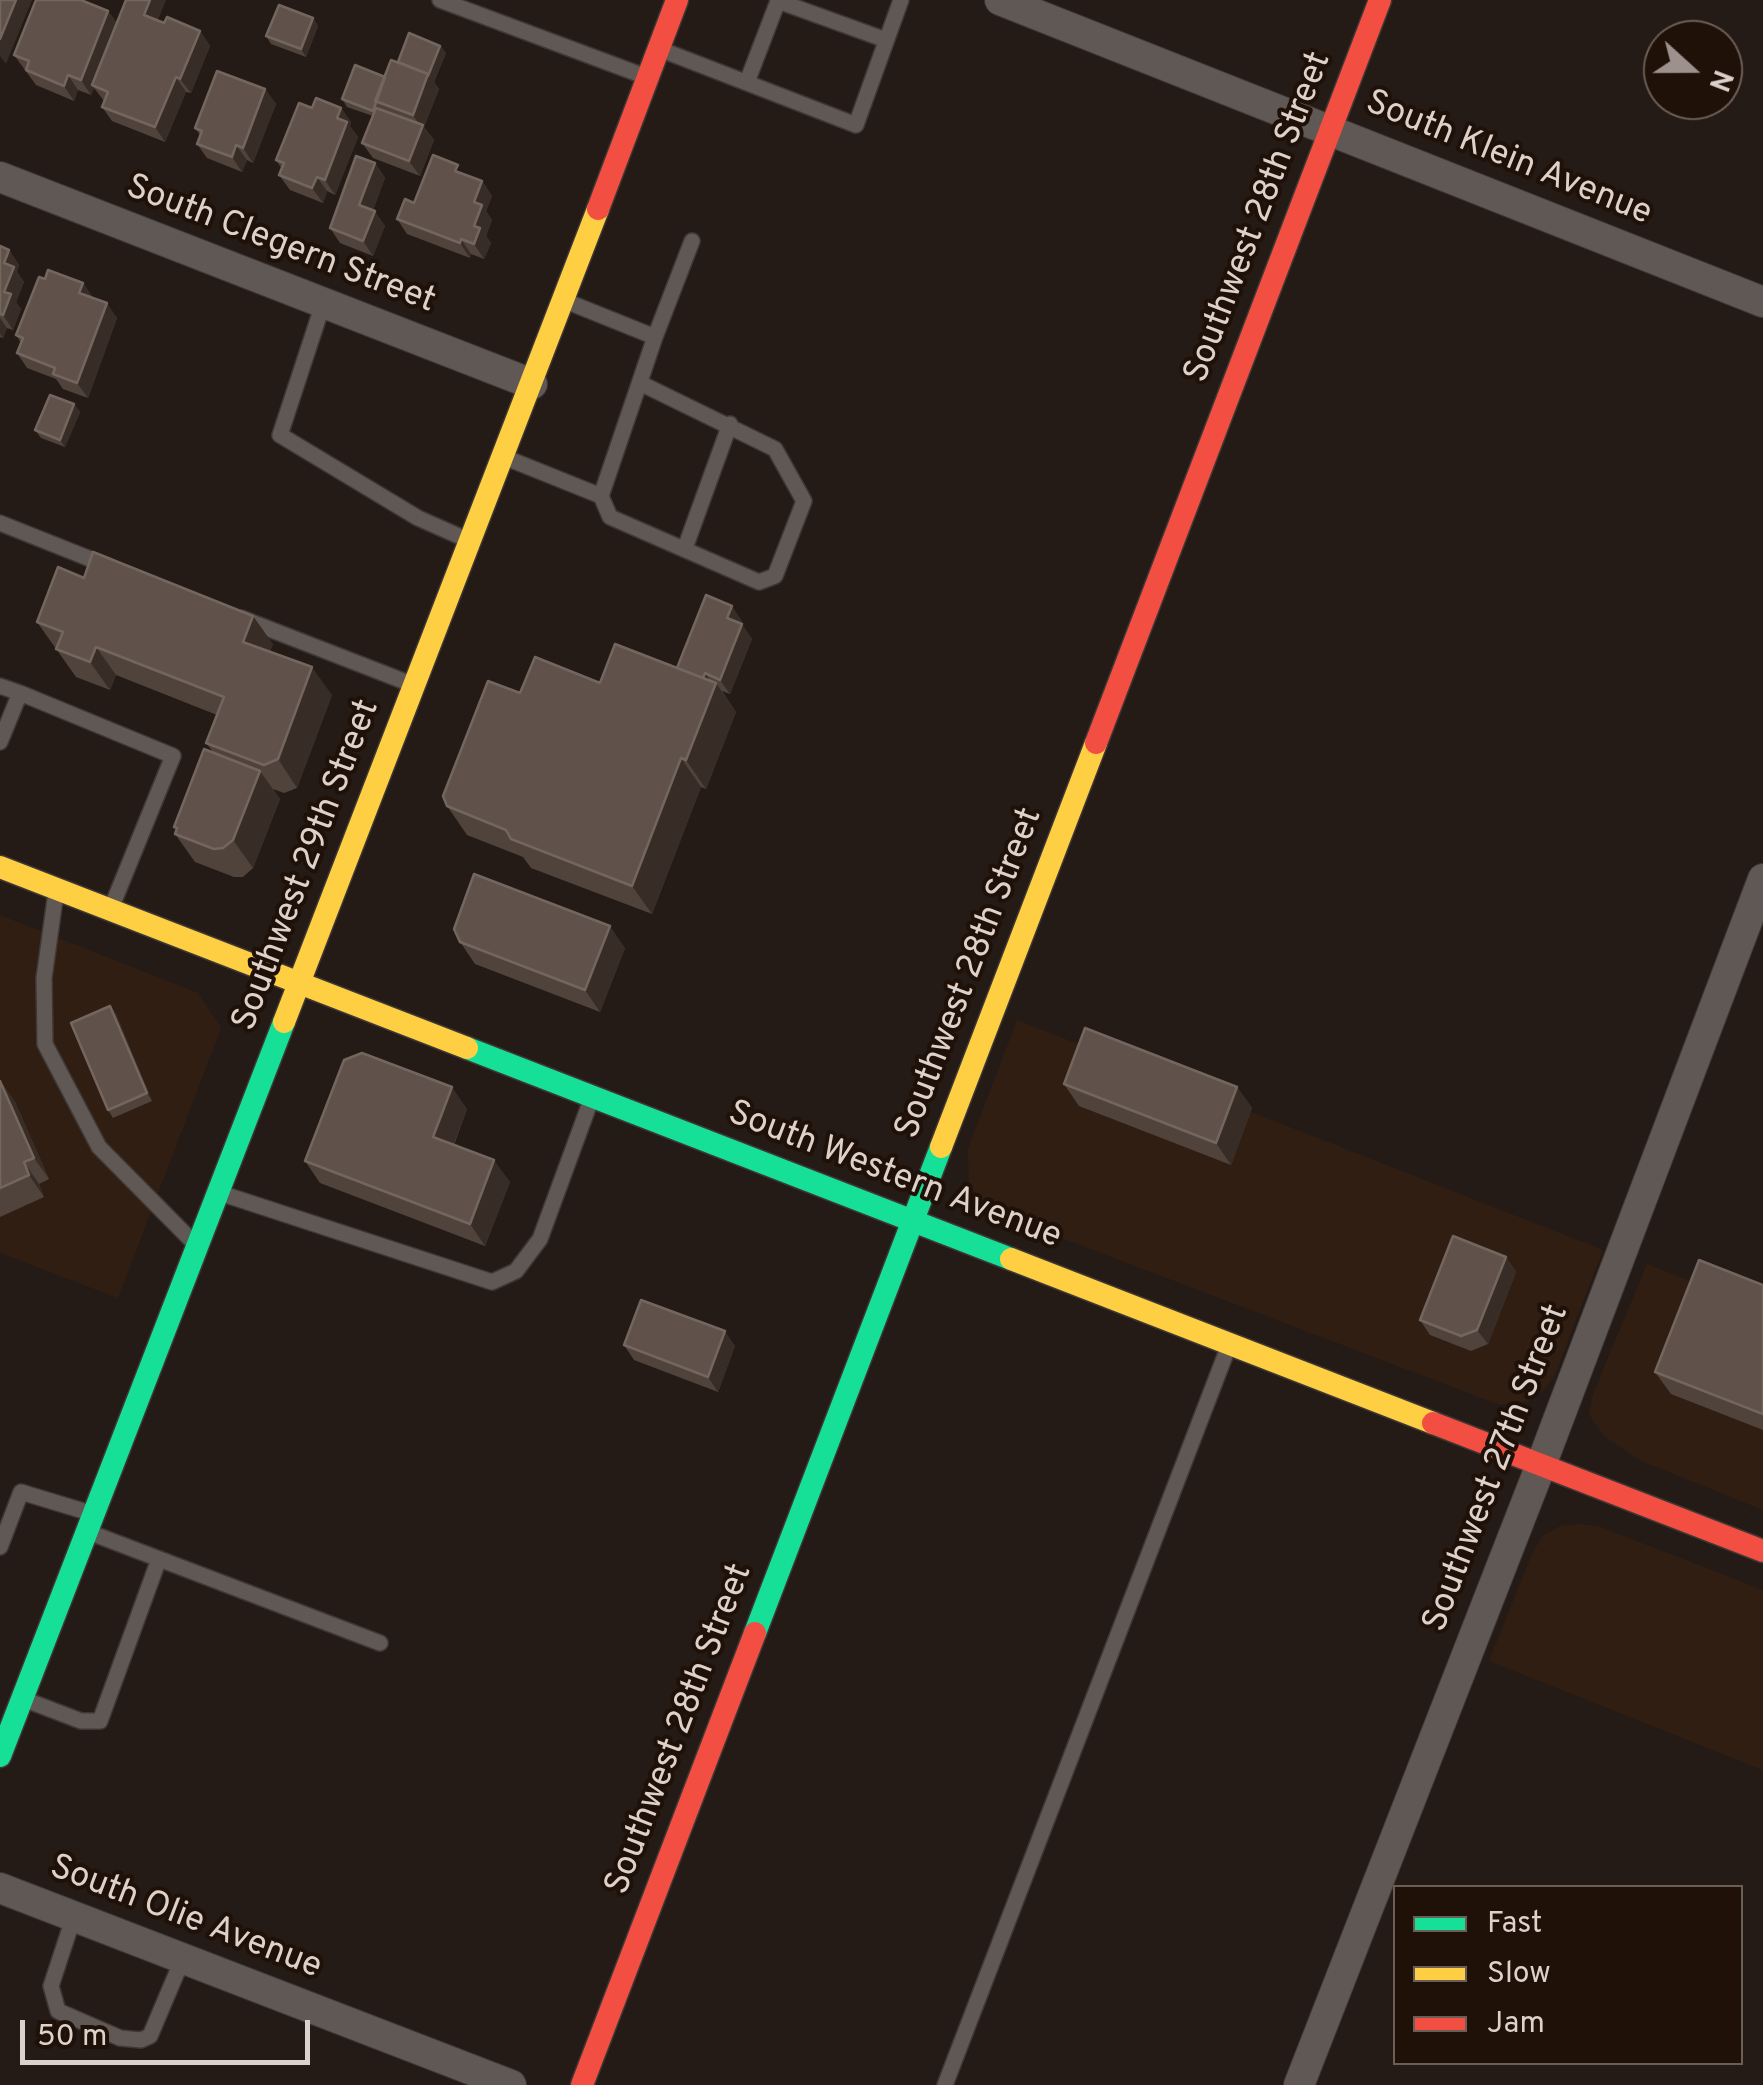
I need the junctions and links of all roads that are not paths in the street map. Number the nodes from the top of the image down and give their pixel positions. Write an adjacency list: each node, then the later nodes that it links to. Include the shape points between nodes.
1 (440, 0): 8 (lane)
2 (677, 0): 7 (main road, Southwest 29th Street)
3 (901, 0): 6 (lane)
4 (1000, 0): 10 (street, South Klein Avenue)
5 (1380, 0): 10 (main road, Southwest 28th Street)
6 (886, 40): 9 (lane, via 778,0); 9 (lane, via 856,125)
7 (658, 49): 8 (main road, Southwest 29th Street); 9 (lane)
8 (648, 77): 13 (main road, Southwest 29th Street)
9 (747, 82)
10 (1331, 129): 14 (street, South Klein Avenue); 38 (main road, Southwest 28th Street)
11 (0, 176): 15 (street, South Clegern Street)
12 (692, 241): 16 (lane)
13 (564, 300): 16 (lane); 17 (main road, Southwest 29th Street)
14 (1763, 302)
15 (323, 304): 17 (street, South Clegern Street); 23 (lane, via 280,435 418,518)
16 (655, 337): 18 (lane)
17 (532, 384): 20 (main road, Southwest 29th Street)
18 (640, 384): 19 (lane); 21 (lane)
19 (730, 424): 24 (lane); 24 (lane, via 775,449 804,501 776,576 760,582)
20 (503, 457): 21 (lane); 23 (main road, Southwest 29th Street)
21 (601, 496): 24 (lane, via 610,517)
22 (0, 523): 25 (lane)
23 (472, 541): 28 (main road, Southwest 29th Street)
24 (684, 548)
25 (124, 572)
26 (234, 615): 28 (lane)
27 (0, 686): 29 (lane)
28 (415, 686): 35 (main road, Southwest 29th Street)
29 (20, 694): 30 (lane); 34 (lane, via 173,756)
30 (0, 742)
31 (0, 867): 33 (main road, South Western Avenue)
32 (1763, 879): 41 (street, Southwest 27th Street)
33 (56, 889): 34 (main road, South Western Avenue); 39 (lane, via 44,978 45,1044 99,1147)
34 (110, 910): 35 (main road, South Western Avenue)
35 (300, 984): 36 (main road, South Western Avenue); 37 (main road, Southwest 29th Street)
36 (592, 1098): 37 (lane, via 540,1239 516,1271 492,1282); 38 (main road, South Western Avenue)
37 (220, 1192): 39 (main road, Southwest 29th Street)
38 (914, 1223): 40 (main road, South Western Avenue); 54 (main road, Southwest 28th Street)
39 (199, 1248): 42 (main road, Southwest 29th Street)
40 (1230, 1344): 41 (main road, South Western Avenue); 55 (lane)
41 (1541, 1465): 44 (main road, South Western Avenue); 56 (street, Southwest 27th Street)
42 (90, 1523): 43 (lane, via 22,1492); 45 (lane); 47 (main road, Southwest 29th Street)
43 (0, 1547)
44 (1763, 1551)
45 (159, 1559): 46 (lane); 47 (lane, via 100,1721 81,1721)
46 (380, 1642)
47 (22, 1699): 48 (main road, Southwest 29th Street)
48 (6, 1724): 49 (main road, Southwest 29th Street)
49 (0, 1756)
50 (0, 1888): 51 (street, South Olie Avenue)
51 (74, 1916): 52 (street, South Olie Avenue); 52 (lane, via 51,1986 58,2011 120,2038 150,2036)
52 (184, 1958): 53 (street, South Olie Avenue)
53 (511, 2085)
54 (582, 2085)
55 (945, 2085)
56 (1300, 2085)

